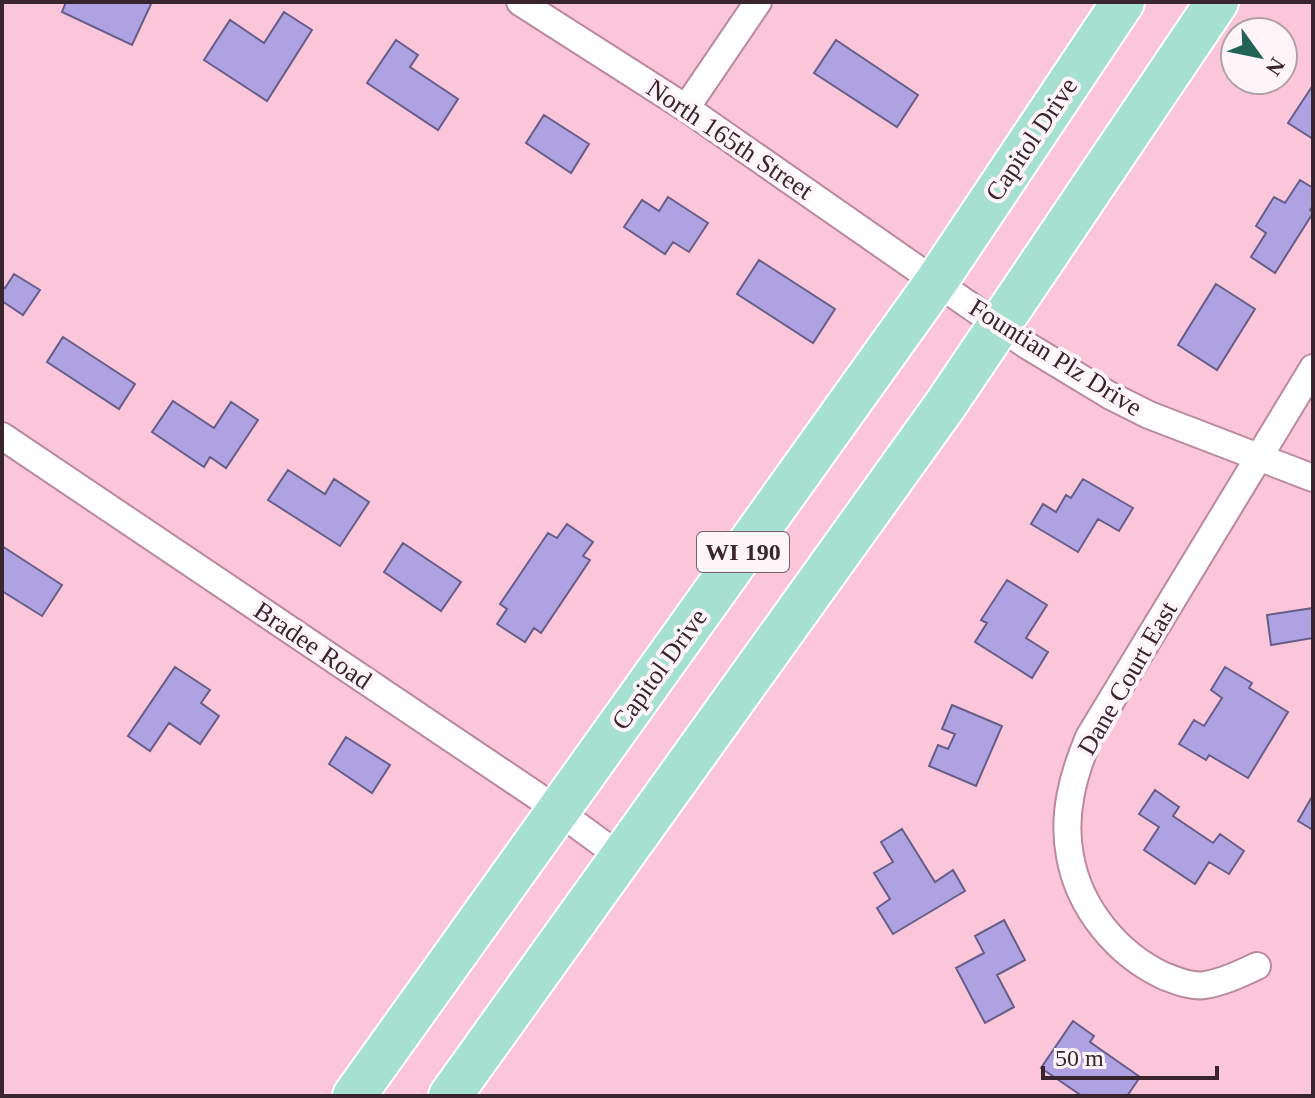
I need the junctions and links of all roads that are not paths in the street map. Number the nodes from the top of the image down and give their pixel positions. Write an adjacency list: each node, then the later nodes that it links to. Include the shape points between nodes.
1 (520, 2): 5 (street, North 165th Street)
2 (758, 2): 5 (street)
3 (1123, 2): 6 (main road, Capitol Drive / WI 190)
4 (1217, 2): 7 (main road, WI 190)
5 (686, 108): 6 (street, North 165th Street)
6 (936, 282): 7 (street, Fountian Plz Drive); 12 (main road, Capitol Drive / WI 190)
7 (999, 326): 10 (street, Fountian Plz Drive, via 1109,395); 13 (main road, WI 190)
8 (1313, 368): 10 (street, Dane Court East)
9 (2, 436): 12 (street, Bradee Road)
10 (1259, 458): 11 (street, Fountian Plz Drive); 14 (street, Dane Court East, via 1089,737 1075,771 1068,830 1070,856 1090,910 1144,966 1179,982 1203,985)
11 (1313, 478)
12 (557, 811): 13 (street, Bradee Road); 15 (main road, Capitol Drive / WI 190)
13 (622, 858): 16 (main road, WI 190)
14 (1257, 966)
15 (354, 1096)
16 (450, 1096)

